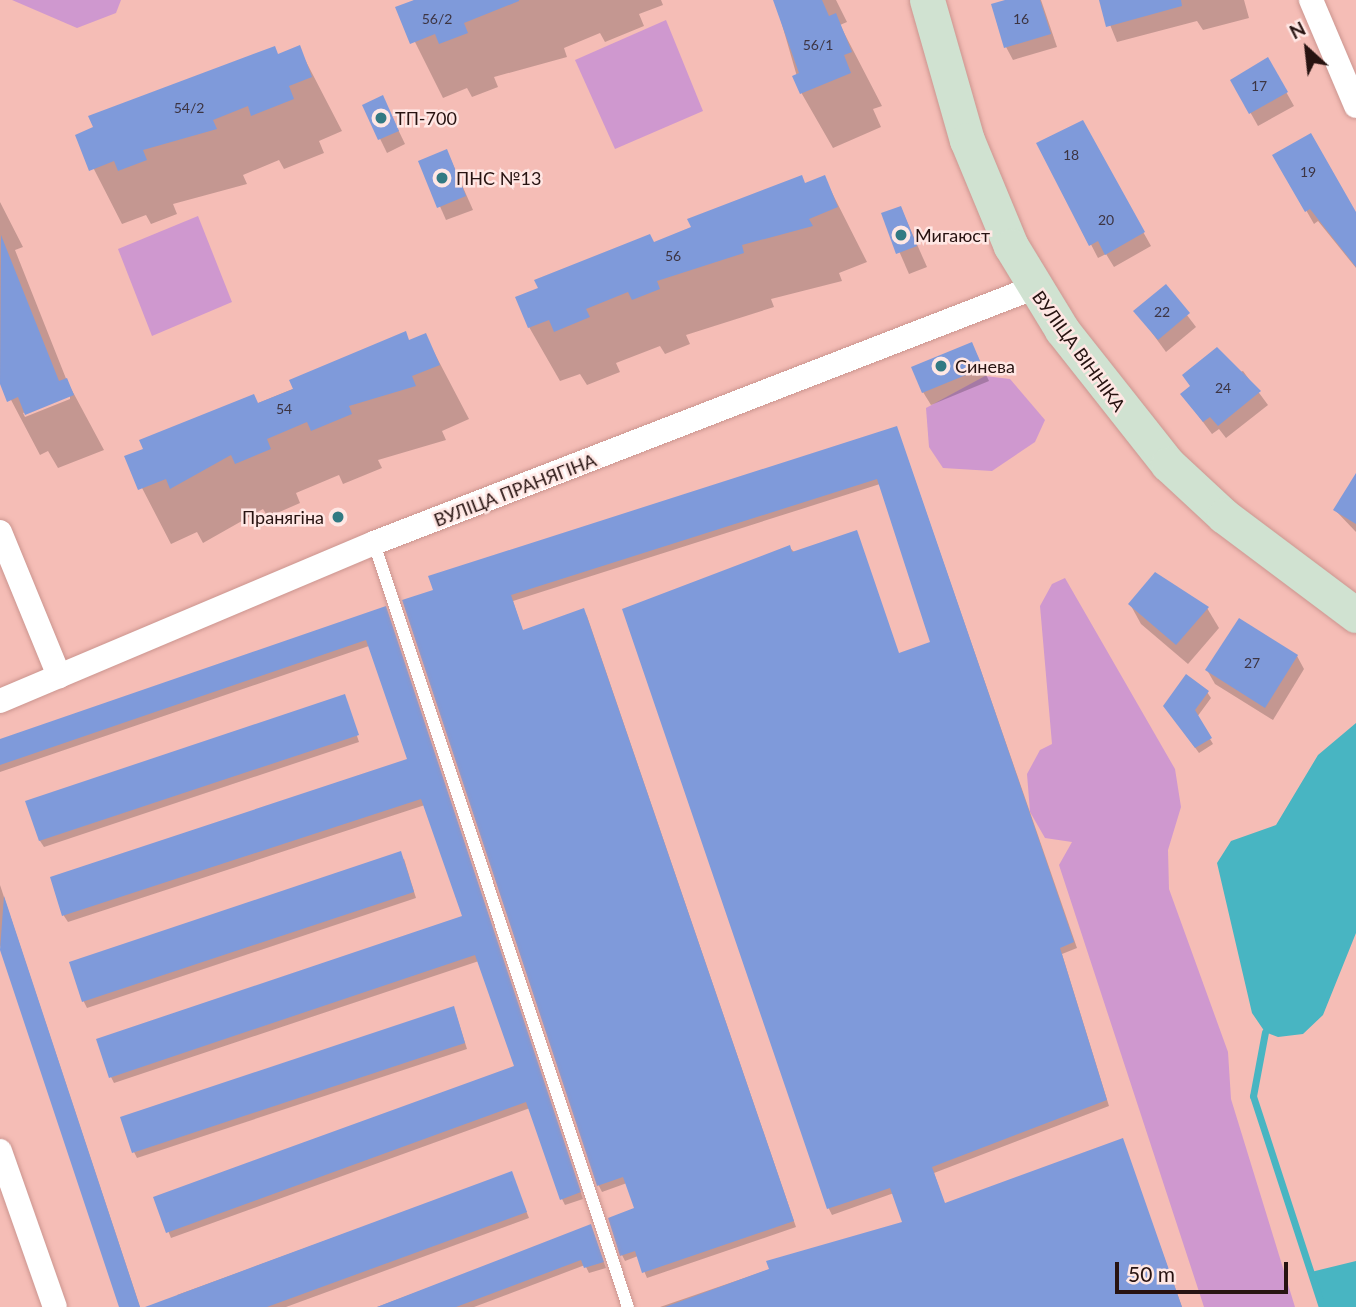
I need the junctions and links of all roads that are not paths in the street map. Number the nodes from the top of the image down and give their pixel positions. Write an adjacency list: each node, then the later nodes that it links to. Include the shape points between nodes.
1 (927, 0): 4 (street, ВУЛІЦА ВІННІКА, via 967,139)
2 (1311, 0): 3 (street)
3 (1356, 106)
4 (1033, 288): 6 (street, ВУЛІЦА ПРАНЯГІНА); 7 (street, ВУЛІЦА ВІННІКА, via 1168,464 1224,516)
5 (0, 532): 8 (street)
6 (374, 544): 8 (street, ВУЛІЦА ПРАНЯГІНА); 12 (lane)
7 (1356, 615)
8 (59, 676): 9 (street, ВУЛІЦА ПРАНЯГІНА)
9 (0, 701)
10 (0, 1151): 11 (street)
11 (55, 1307)
12 (628, 1307)

